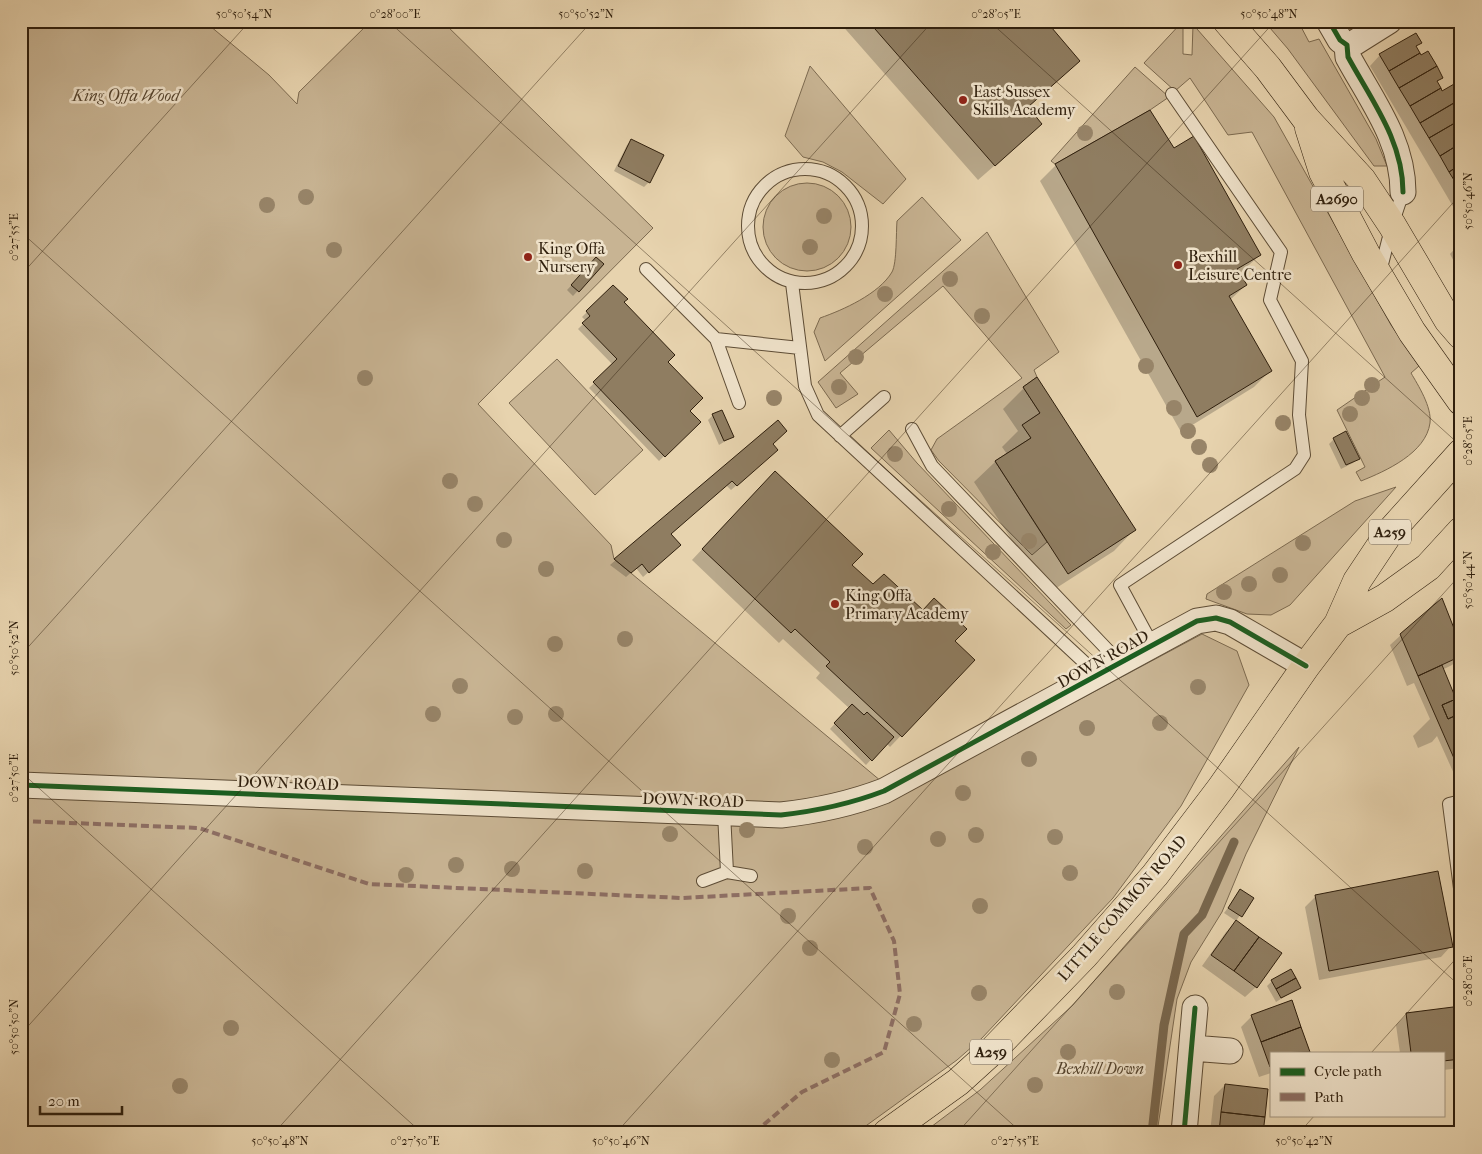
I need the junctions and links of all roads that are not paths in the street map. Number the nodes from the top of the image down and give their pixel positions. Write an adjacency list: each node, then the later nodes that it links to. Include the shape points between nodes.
1 (1227, 21): 6 (main road, A2690)
2 (1329, 21): 4 (street, via 1340,40)
3 (1390, 21): 4 (street)
4 (1347, 45): 7 (street, via 1348,57 1396,145 1403,171)
5 (1172, 94): 23 (lane, via 1281,252 1270,300 1302,361 1299,415 1304,455 1295,469 1120,585)
6 (1306, 119): 8 (main road, A2690, via 1362,180); 10 (main road, A2690, via 1323,172)
7 (1403, 192): 8 (lane)
8 (1392, 225): 10 (lane); 12 (main road, A2690, via 1448,320)
9 (646, 269): 13 (lane)
10 (1380, 274): 16 (main road, A2690, via 1412,332)
11 (792, 283): 11 (lane, via 772,273 758,259 750,242 748,222 753,202 764,186 780,174 799,169 819,171 836,178 849,189 858,205 862,222 860,240 842,270 826,279); 14 (lane)
12 (1461, 335)
13 (716, 339): 14 (lane); 17 (lane)
14 (800, 348): 19 (lane, via 805,386 818,415)
15 (884, 397): 19 (lane)
16 (1461, 401)
17 (739, 403)
18 (912, 429): 24 (lane, via 932,466)
19 (840, 436): 26 (lane)
20 (1461, 453): 22 (main road, LITTLE COMMON ROAD / A259, via 1389,533 1357,581)
21 (1461, 531): 22 (main road, LITTLE COMMON ROAD / A259, via 1428,567 1385,598)
22 (1338, 624): 25 (main road, LITTLE COMMON ROAD / A259)
23 (1153, 646): 24 (street, DOWN ROAD); 25 (street, DOWN ROAD, via 1197,621 1216,618 1262,638)
24 (1121, 664): 26 (street, DOWN ROAD)
25 (1306, 666): 37 (main road, LITTLE COMMON ROAD / A259, via 1221,788 1155,875 1084,956 974,1068)
26 (1099, 676): 29 (street, DOWN ROAD, via 884,791 858,801 819,811 781,815)
27 (21, 785): 29 (street, DOWN ROAD)
28 (1461, 801): 33 (lane, via 1449,804)
29 (724, 813): 30 (lane)
30 (727, 872): 31 (lane); 32 (lane)
31 (751, 876)
32 (703, 881)
33 (1461, 896)
34 (1195, 1008): 35 (street)
35 (1192, 1048): 36 (street); 38 (street)
36 (1230, 1051)
37 (886, 1133)
38 (1184, 1133)

